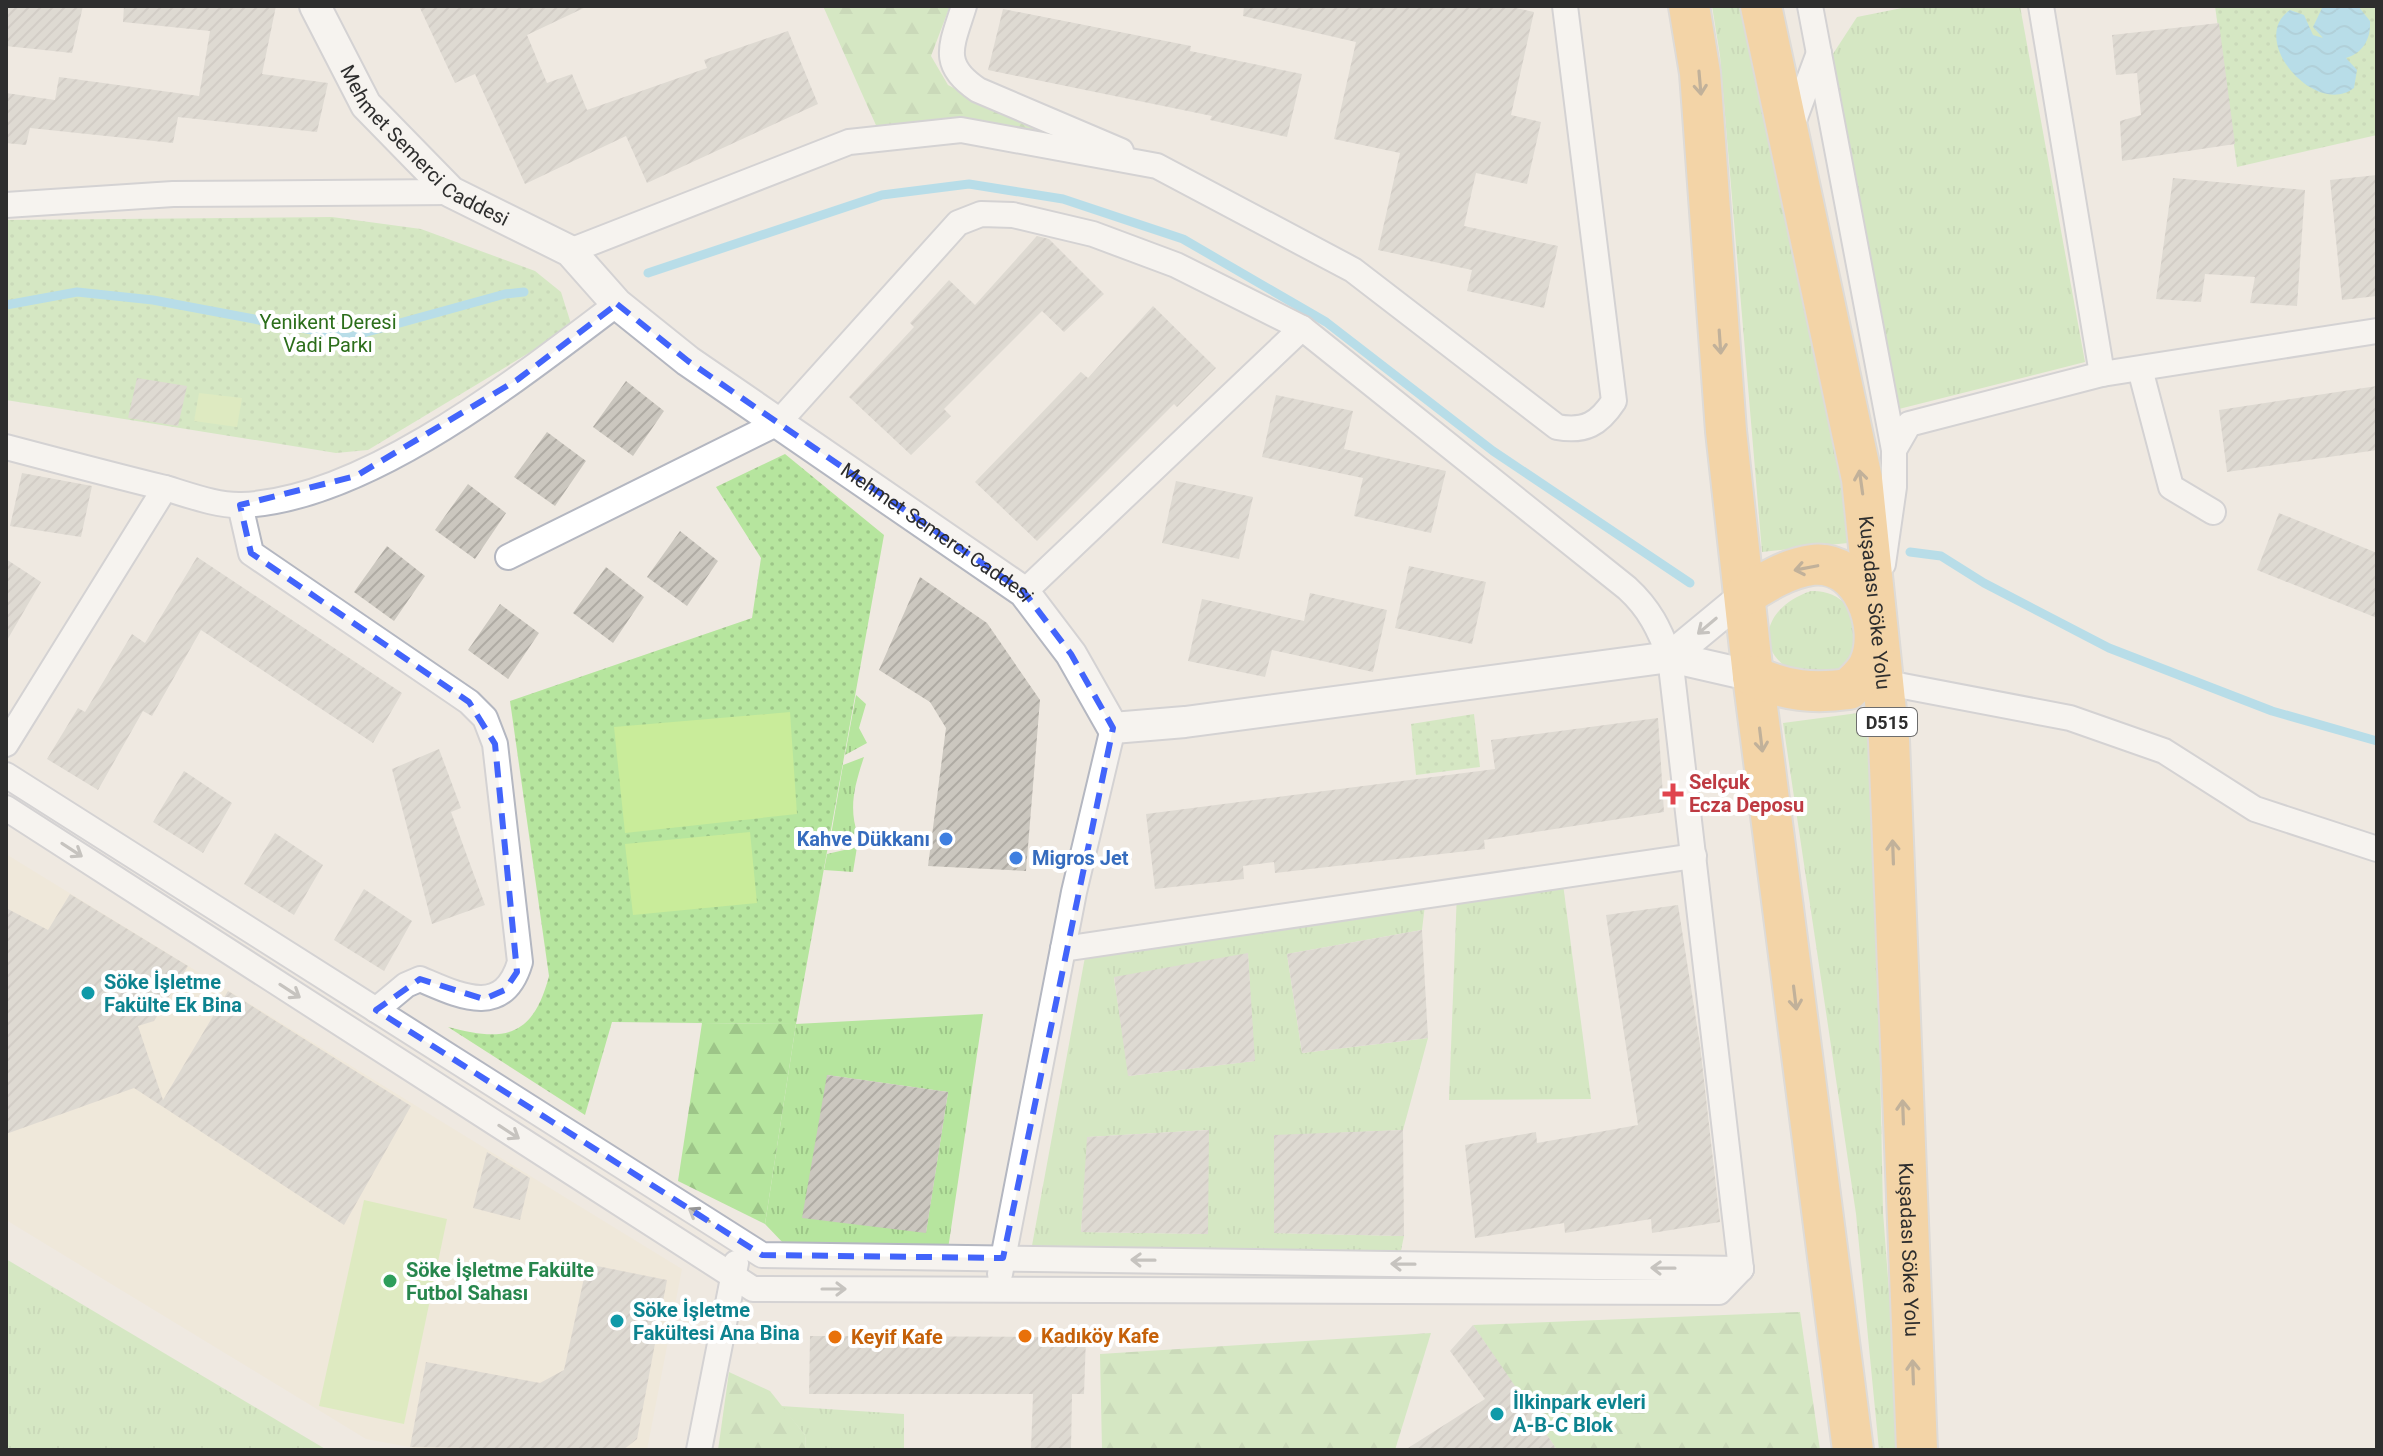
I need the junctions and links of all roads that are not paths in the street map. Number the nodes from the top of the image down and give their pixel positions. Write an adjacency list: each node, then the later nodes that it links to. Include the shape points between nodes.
1 (315, 6): 11 (street, Mehmet Semerci Caddesi, via 366,105)
2 (964, 6): 10 (street, via 950,54 959,77 978,90)
3 (1565, 6): 10 (street, via 1614,401 1602,420 1578,431 1557,427 1353,270)
4 (1689, 6): 27 (highway, one-way to 27, via 1700,73 1726,431)
5 (1761, 6): 9 (highway, Kuşadası Söke Yolu / D515)
6 (1810, 6): 8 (street)
7 (2041, 6): 18 (street)
8 (1819, 53): 9 (street); 21 (street)
9 (1788, 137): 28 (highway, Kuşadası Söke Yolu / D515, one-way to 9, via 1862,479)
10 (1157, 166): 13 (street, via 961,130 849,142)
11 (451, 192): 12 (street, via 173,194); 13 (street, Mehmet Semerci Caddesi)
12 (6, 205)
13 (570, 251): 14 (street, Mehmet Semerci Caddesi)
14 (617, 304): 19 (street, Mehmet Semerci Caddesi); 23 (street, via 517,380 356,476)
15 (1302, 328): 19 (street, via 1129,246 1052,222 981,214 958,223); 26 (street); 29 (street, via 1645,604)
16 (2377, 331): 17 (street)
17 (2140, 369): 18 (street); 24 (street, via 2171,487)
18 (2102, 374): 21 (street, via 1909,424)
19 (778, 423): 25 (street); 26 (street, Mehmet Semerci Caddesi)
20 (6, 447): 22 (street)
21 (1894, 450): 28 (street)
22 (156, 486): 23 (street); 32 (street); 34 (street)
23 (240, 505): 40 (street, via 251,553 469,702 485,718 495,744 517,972 505,990 484,999 461,997 420,979)
24 (2213, 512)
25 (508, 557)
26 (1024, 592): 33 (street, Mehmet Semerci Caddesi, via 1071,654)
27 (1745, 595): 28 (highway, one-way to 27, via 1863,590 1841,571 1814,564); 29 (street, one-way to 29); 30 (highway)
28 (1876, 626): 31 (highway, Kuşadası Söke Yolu / D515)
29 (1670, 657): 30 (street); 33 (street); 38 (street)
30 (1753, 676): 31 (highway, via 1816,694); 47 (highway, one-way to 47)
31 (1866, 686): 37 (street, via 2070,718 2164,751 2255,809); 48 (highway, Kuşadası Söke Yolu / D515, one-way to 31, via 1889,740)
32 (6, 715)
33 (1113, 728): 39 (street)
34 (6, 744)
35 (6, 775): 40 (street)
36 (6, 808): 44 (street, one-way to 44)
37 (2377, 849)
38 (1694, 856): 39 (street); 43 (street)
39 (1063, 949): 42 (street)
40 (376, 1010): 41 (street, one-way to 40)
41 (739, 1241): 42 (street, via 762,1255); 44 (street)
42 (1003, 1258): 43 (street, one-way to 42); 45 (street)
43 (1741, 1269): 45 (street, via 1719,1292)
44 (734, 1277): 45 (street, one-way to 45, via 753,1289); 46 (street)
45 (997, 1290)
46 (699, 1450)
47 (1853, 1450)
48 (1917, 1450)

